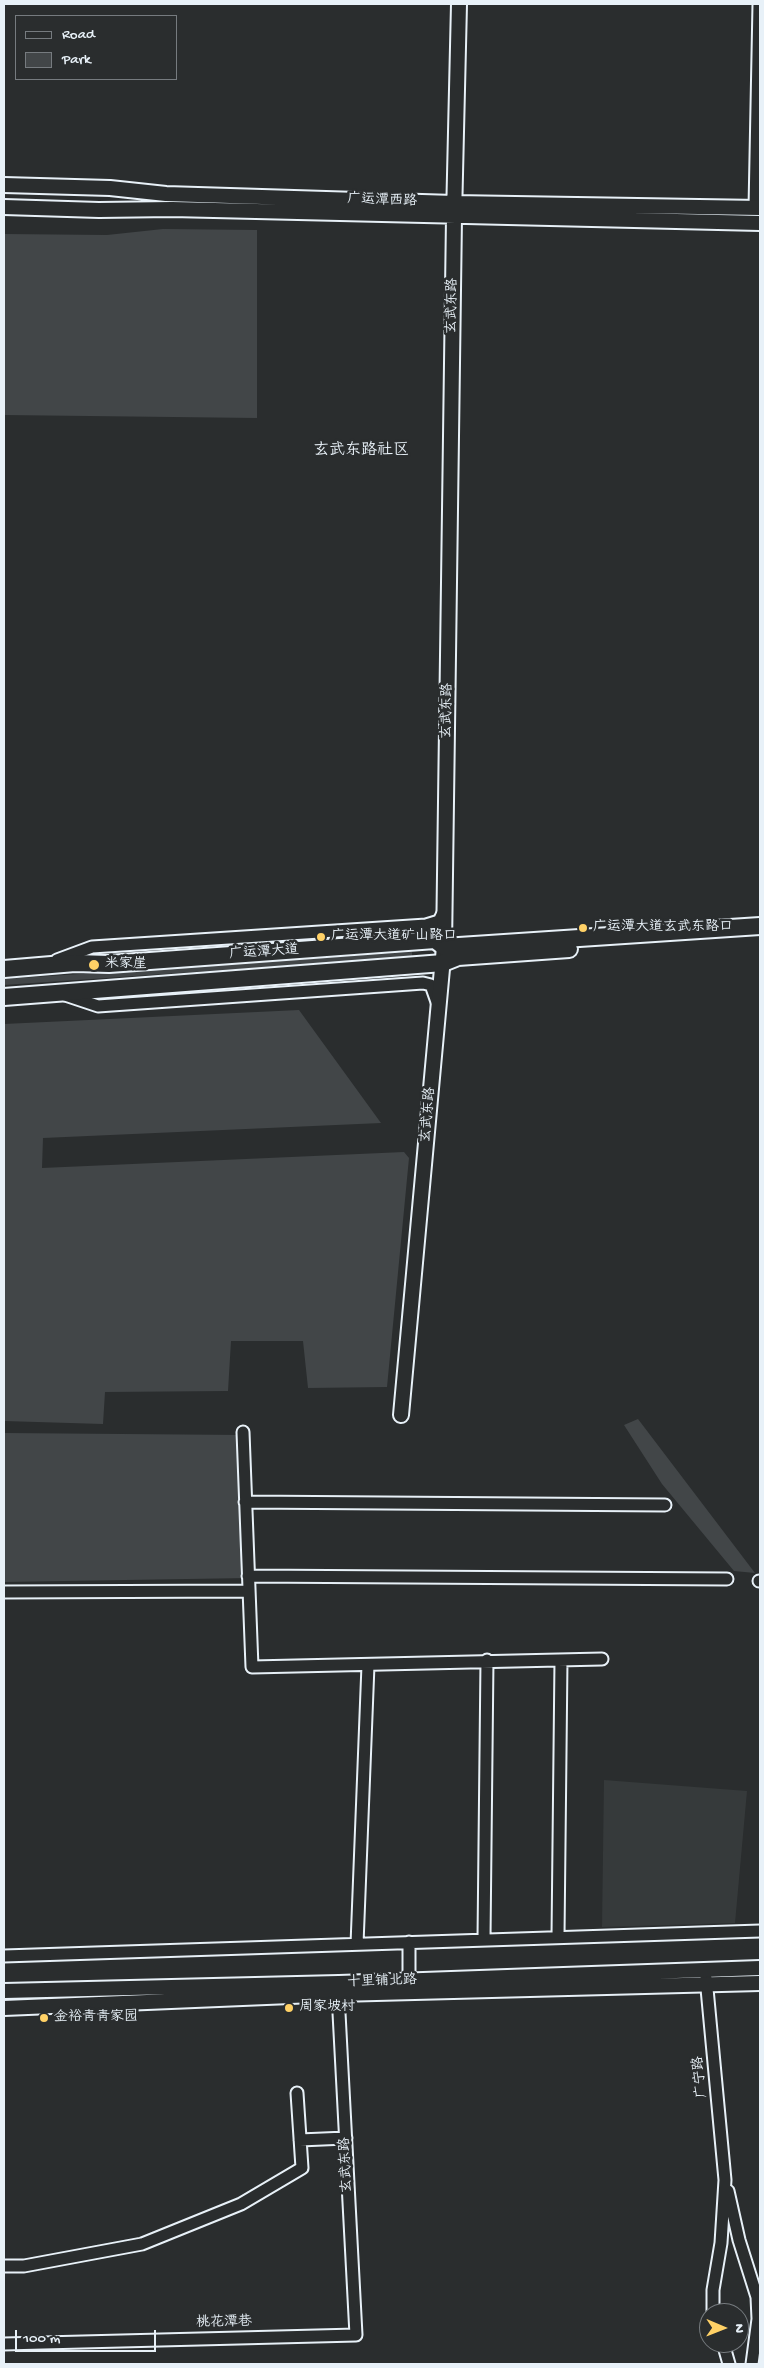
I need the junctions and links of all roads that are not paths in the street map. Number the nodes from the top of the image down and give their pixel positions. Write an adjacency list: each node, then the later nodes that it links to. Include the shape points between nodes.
1 (459, 4): 6 (street, 玄武东路)
2 (759, 4): 5 (street)
3 (4, 185): 6 (street, 广运潭西路, via 110,188)
4 (4, 207): 6 (street, 广运潭西路)
5 (758, 208): 6 (street, 广运潭西路)
6 (454, 210): 7 (street, 广运潭西路); 8 (street, 玄武东路)
7 (760, 223)
8 (445, 905): 11 (street, 玄武东路); 12 (street, via 439,921 426,925 92,947)
9 (760, 926): 11 (main road, 广运潭大道)
10 (760, 936): 11 (main road, 广运潭大道, via 458,957)
11 (444, 955): 12 (main road, 广运潭大道, via 435,940 109,964); 14 (main road, 广运潭大道); 18 (street, 玄武东路)
12 (45, 965): 13 (main road, 广运潭大道)
13 (6, 968)
14 (281, 976): 15 (street); 16 (main road, 广运潭大道, via 87,989)
15 (326, 990): 16 (street, via 98,1006); 18 (street, via 427,984 436,993)
16 (61, 994): 17 (main road, 广运潭大道)
17 (8, 998)
18 (438, 1015): 19 (street, 玄武东路)
19 (401, 1415)
20 (243, 1432): 21 (street)
21 (245, 1502): 22 (street); 23 (street)
22 (665, 1505)
23 (248, 1576): 24 (street); 25 (street)
24 (727, 1578)
25 (249, 1591): 26 (street); 30 (street, via 252,1667)
26 (4, 1592)
27 (602, 1659): 29 (street)
28 (487, 1660): 29 (street); 30 (street); 33 (street)
29 (561, 1660): 32 (street)
30 (368, 1665): 35 (street)
31 (760, 1930): 32 (street)
32 (558, 1936): 33 (street)
33 (484, 1938): 34 (street)
34 (409, 1942): 35 (street); 39 (street)
35 (357, 1944): 36 (street)
36 (4, 1956)
37 (760, 1968): 38 (street, 十里铺北路)
38 (706, 1978): 39 (street, 十里铺北路); 40 (street, 十里铺北路); 42 (street, 十里铺北路); 47 (street, 广宁路)
39 (409, 1981): 41 (street, 十里铺北路)
40 (760, 1983)
41 (4, 1991)
42 (338, 1994): 43 (street, 十里铺北路); 45 (street, 玄武东路)
43 (4, 2008)
44 (297, 2094): 46 (street)
45 (346, 2138): 46 (street); 50 (street, 玄武东路)
46 (300, 2140): 48 (street, via 302,2168 241,2204 142,2244 24,2266)
47 (724, 2180): 49 (street, 广宁路, via 722,2236); 52 (street, 广宁路, via 757,2297 758,2319)
48 (4, 2266)
49 (713, 2303)
50 (356, 2335): 51 (street, 桃花潭巷)
51 (4, 2344)
52 (752, 2364)

